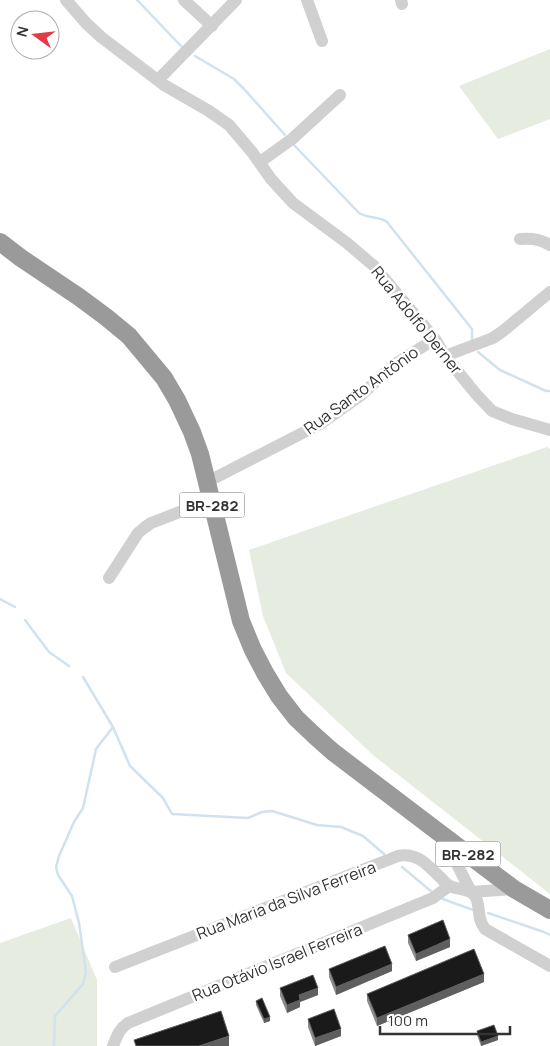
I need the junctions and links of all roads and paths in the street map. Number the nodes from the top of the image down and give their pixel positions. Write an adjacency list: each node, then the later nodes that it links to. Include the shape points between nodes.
1 (66, 0): 7 (street, Rua Adolfo Derner, via 96,33)
2 (184, 0): 5 (street)
3 (236, 0): 5 (street)
4 (307, 0): 6 (street)
5 (212, 26): 7 (street)
6 (322, 41)
7 (158, 80): 9 (street, Rua Adolfo Derner, via 229,125)
8 (340, 95): 9 (street, via 292,139)
9 (260, 162): 14 (street, Rua Adolfo Derner, via 293,203 374,266)
10 (520, 239): 12 (street, via 537,239)
11 (0, 242): 17 (highway, BR-282, via 129,336 164,378 177,400 192,432)
12 (550, 245)
13 (550, 292): 15 (street, via 493,338)
14 (435, 339): 15 (street, Rua Adolfo Derner); 17 (street, Rua Santo Antônio, via 394,364 360,395 320,424)
15 (446, 356): 16 (street, Rua Adolfo Derner, via 492,411)
16 (550, 430)
17 (207, 482): 18 (highway, BR-282)
18 (211, 500): 19 (street, via 144,528); 20 (highway, BR-282, via 241,621 279,696 314,736)
19 (109, 578)
20 (437, 832): 22 (highway, BR-282); 23 (street)
21 (450, 886): 23 (street); 26 (street, Rua Maria da Silva Ferreira, via 414,856 398,856); 27 (street, Rua Otávio Israel Ferreira, via 433,898 128,1023 122,1028)
22 (514, 888): 23 (street); 24 (highway, BR-282)
23 (471, 892): 25 (street, via 476,897 479,918 485,929)
24 (550, 910)
25 (550, 966)
26 (115, 967)
27 (114, 1046)

